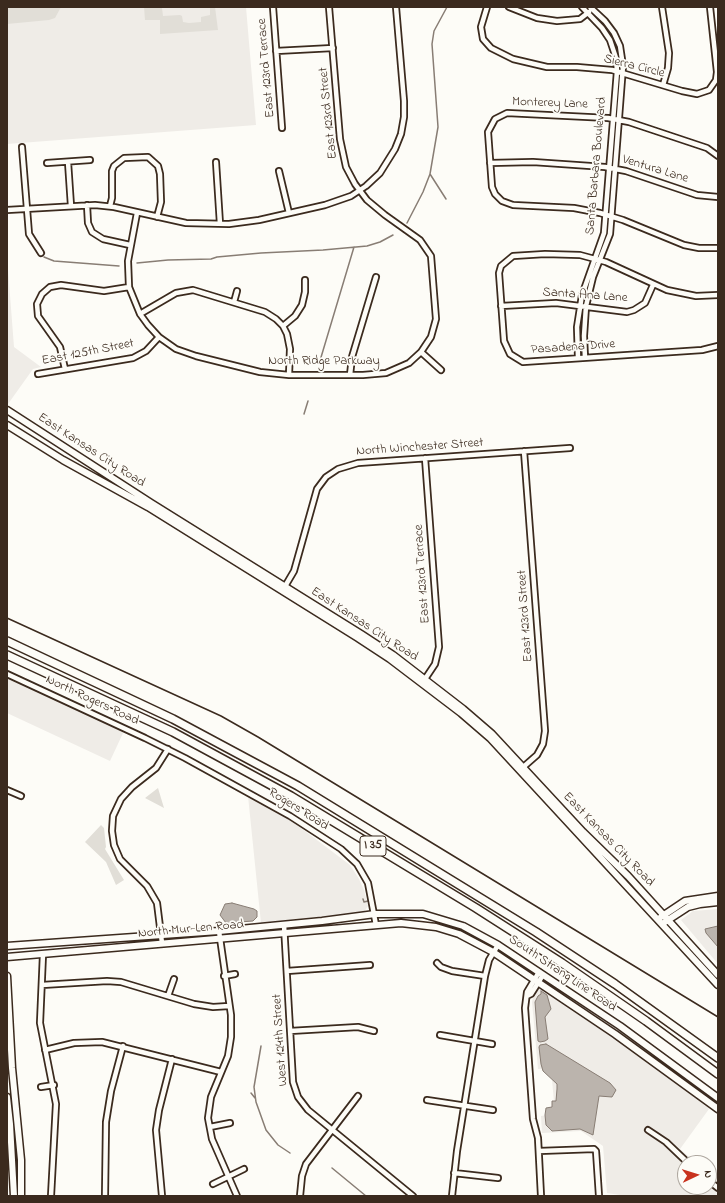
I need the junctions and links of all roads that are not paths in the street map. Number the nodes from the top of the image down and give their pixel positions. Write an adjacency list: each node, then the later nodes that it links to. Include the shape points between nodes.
1 (273, 7): 12 (street, East 123rd Terrace)
2 (329, 7): 11 (street, East 123rd Street)
3 (396, 7): 29 (street, via 404,101 401,134 388,162 371,182)
4 (487, 7): 13 (street, Sierra Circle, via 481,27 482,35 488,45 513,60 533,65 594,68)
5 (509, 7): 10 (street, via 537,18 557,22 580,19)
6 (582, 7): 10 (street, Santa Barbara Boulevard)
7 (662, 7): 15 (street, via 669,53)
8 (710, 7): 15 (street, Sierra Circle, via 717,72 714,85 704,93 697,94)
9 (591, 8): 10 (street); 14 (street, Santa Barbara Boulevard, via 605,21 616,38)
10 (588, 13): 13 (street, Santa Barbara Boulevard, via 610,40 616,58)
11 (333, 48): 12 (street, East 123rd Street); 29 (street, East 123rd Street, via 342,152 349,174)
12 (276, 52): 18 (street, East 123rd Terrace)
13 (617, 72): 14 (street, Sierra Circle); 16 (street, Santa Barbara Boulevard)
14 (623, 73): 15 (street, Sierra Circle); 17 (street, Santa Barbara Boulevard)
15 (663, 85)
16 (613, 119): 17 (street, Monterey Lane); 25 (street, Monterey Lane, via 507,113 495,119 489,128); 26 (street, Santa Barbara Boulevard)
17 (619, 120): 20 (street, Monterey Lane, via 707,148); 27 (street, Santa Barbara Boulevard)
18 (282, 128)
19 (22, 147): 34 (street)
20 (718, 156)
21 (90, 160): 22 (street)
22 (68, 162): 24 (street); 32 (street)
23 (216, 162): 41 (street)
24 (47, 163)
25 (490, 163): 26 (street, Ventura Lane, via 533,162); 38 (street, Monterey Lane, via 493,191 498,198 508,204 574,208)
26 (609, 168): 27 (street, Ventura Lane); 38 (street, Santa Barbara Boulevard)
27 (616, 169): 30 (street, Ventura Lane, via 682,191); 39 (street, Santa Barbara Boulevard)
28 (279, 171): 37 (street)
29 (359, 190): 37 (street, via 334,202); 61 (street, East 123rd Street, via 379,210 420,240 431,256 436,319)
30 (718, 197)
31 (87, 205): 32 (street); 33 (street); 42 (street, via 88,223 92,232 103,239)
32 (71, 206): 34 (street)
33 (110, 206): 36 (street); 40 (street, via 114,166 124,158 148,157 158,166 160,174 161,202)
34 (27, 209): 35 (street); 44 (street, via 29,234)
35 (7, 210)
36 (137, 213): 40 (street); 42 (street)
37 (289, 213): 41 (street)
38 (606, 214): 39 (street, Monterey Lane); 45 (street, Santa Barbara Boulevard, via 602,239)
39 (612, 216): 43 (street, Monterey Lane, via 684,245); 46 (street, Santa Barbara Boulevard, via 609,240)
40 (157, 217): 41 (street, via 186,223)
41 (220, 224)
42 (130, 245): 50 (street)
43 (718, 248)
44 (41, 253)
45 (595, 258): 46 (street, Pasadena Drive); 54 (street, Santa Barbara Boulevard, via 587,276); 55 (street, Pasadena Drive, via 545,254 509,258 503,262 500,269)
46 (600, 260): 49 (street, Pasadena Drive); 56 (street, Santa Barbara Boulevard)
47 (376, 277): 68 (street, via 352,357)
48 (305, 280): 58 (street, via 302,305 295,316)
49 (653, 285): 52 (street, Pasadena Drive, via 684,294); 56 (street, Santa Ana Lane, via 645,302 630,312)
50 (129, 287): 57 (street); 64 (street, via 104,291 61,285 50,287 42,294 37,304 38,316 60,347)
51 (237, 291): 53 (street)
52 (718, 295)
53 (234, 302): 57 (street, via 188,290 176,293); 58 (street, via 270,314)
54 (580, 305): 55 (street, Santa Ana Lane, via 556,303); 56 (street, Santa Ana Lane); 62 (street, Santa Barbara Boulevard)
55 (501, 306): 62 (street, Pasadena Drive, via 504,341 514,357 527,362)
56 (586, 306): 63 (street, Santa Barbara Boulevard)
57 (140, 314): 59 (street, North Ridge Parkway)
58 (283, 326): 67 (street, via 289,342)
59 (159, 337): 64 (street, East 125th Street, via 146,351 133,358); 67 (street, North Ridge Parkway, via 176,349 196,356 260,372)
60 (718, 346): 63 (street, Pasadena Drive, via 702,350)
61 (421, 352): 65 (street); 68 (street, North Ridge Parkway, via 409,363 394,371 377,375)
62 (578, 358): 63 (street, Pasadena Drive)
63 (585, 358)
64 (65, 369): 66 (street, East 125th Street)
65 (441, 370)
66 (38, 374)
67 (289, 375): 68 (street, North Ridge Parkway)
68 (350, 375)
69 (7, 410): 74 (main road, East Kansas City Road)
70 (7, 425): 74 (main road, East Kansas City Road, via 62,460 148,507)
71 (570, 448): 72 (street, North Winchester Street)
72 (524, 451): 73 (street, North Winchester Street); 80 (street, East 123rd Street, via 545,731 537,755)
73 (425, 458): 74 (street, North Winchester Street, via 350,464 326,477 314,495 294,572); 78 (street, East 123rd Terrace, via 439,647 435,664)
74 (284, 589): 78 (main road, East Kansas City Road)
75 (7, 641): 122 (highway, I 35, via 180,722 311,794 536,932 615,984)
76 (7, 654): 125 (highway, I 35, via 167,729 291,796 550,955)
77 (7, 674): 79 (street, North Rogers Road)
78 (424, 681): 80 (main road, East Kansas City Road, via 478,726)
79 (168, 749): 85 (street, Rogers Road, via 290,816 346,854 361,870 368,883); 92 (street, via 156,768 128,791 118,804 112,822 112,837 116,851 124,864 154,896 159,909)
80 (522, 769): 86 (main road, East Kansas City Road); 87 (main road, East Kansas City Road)
81 (7, 790): 82 (street)
82 (21, 796)
83 (718, 896): 86 (main road, via 690,899 680,903)
84 (718, 902): 86 (main road, via 693,905)
85 (375, 914): 88 (main road, North Mur-Len Road); 89 (street, Rogers Road); 95 (main road, South Strang Line Road, via 414,913 436,917 463,926)
86 (665, 917): 87 (main road); 105 (main road, East Kansas City Road)
87 (660, 922): 112 (main road, East Kansas City Road)
88 (284, 925): 90 (main road, North Mur-Len Road); 91 (street, West 124th Street)
89 (376, 925): 91 (main road, North Mur-Len Road); 97 (main road, South Strang Line Road, via 413,923 436,927 464,936)
90 (219, 931): 92 (main road, North Mur-Len Road); 93 (street)
91 (285, 933): 93 (main road, North Mur-Len Road); 102 (street, West 124th Street)
92 (161, 935): 94 (street); 96 (main road, North Mur-Len Road)
93 (220, 939): 94 (main road, North Mur-Len Road); 107 (street)
94 (162, 943): 98 (main road, North Mur-Len Road)
95 (498, 945): 97 (street); 103 (main road, South Strang Line Road)
96 (7, 946)
97 (493, 952): 108 (street); 110 (main road, South Strang Line Road)
98 (43, 954): 99 (main road, North Mur-Len Road); 111 (street)
99 (7, 957)
100 (437, 963): 108 (street, via 452,971)
101 (370, 965): 102 (street)
102 (287, 971): 115 (street, West 124th Street)
103 (541, 973): 110 (street); 131 (main road, South Strang Line Road, via 620,1026)
104 (235, 974): 107 (street)
105 (718, 975)
106 (7, 976): 130 (main road)
107 (224, 976): 114 (street)
108 (485, 976): 118 (street)
109 (174, 979): 113 (street)
110 (536, 981): 134 (main road, South Strang Line Road, via 615,1034); 140 (street, via 527,992 525,1008 533,1119 538,1138)
111 (42, 985): 113 (street, via 114,982); 121 (street, via 40,1023)
112 (718, 985)
113 (168, 996): 114 (street, via 201,1006)
114 (229, 1006): 124 (street, via 231,1037 228,1056)
115 (290, 1031): 116 (street, via 358,1027); 138 (street, West 124th Street, via 293,1082 296,1092 304,1106)
116 (374, 1031)
117 (440, 1035): 118 (street)
118 (475, 1040): 119 (street); 133 (street)
119 (492, 1044)
120 (123, 1046): 121 (street, via 87,1041); 123 (street); 150 (street, via 108,1104)
121 (45, 1050): 126 (street)
122 (718, 1058)
123 (172, 1059): 124 (street); 151 (street, via 156,1130)
124 (221, 1072): 137 (street, via 209,1105)
125 (718, 1074)
126 (54, 1085): 127 (street); 149 (street, via 56,1110)
127 (41, 1087)
128 (358, 1096): 138 (street)
129 (7, 1097): 130 (street); 147 (main road)
130 (15, 1097): 148 (main road, via 20,1138)
131 (718, 1098)
132 (427, 1100): 133 (street)
133 (464, 1106): 135 (street); 143 (street)
134 (718, 1109)
135 (493, 1110)
136 (230, 1123): 137 (street)
137 (210, 1127): 144 (street, via 212,1139)
138 (332, 1129): 153 (street, via 306,1164); 154 (street, West 124th Street)
139 (648, 1130): 141 (street)
140 (538, 1151): 156 (street); 157 (street, via 594,1149)
141 (680, 1155)
142 (244, 1169): 144 (street)
143 (454, 1173): 145 (street); 155 (street)
144 (228, 1176): 146 (street); 152 (street)
145 (498, 1178)
146 (212, 1184)
147 (14, 1196)
148 (21, 1196)
149 (51, 1196)
150 (105, 1196)
151 (162, 1196)
152 (237, 1196)
153 (300, 1196)
154 (413, 1196)
155 (452, 1196)
156 (541, 1196)
157 (599, 1196)

